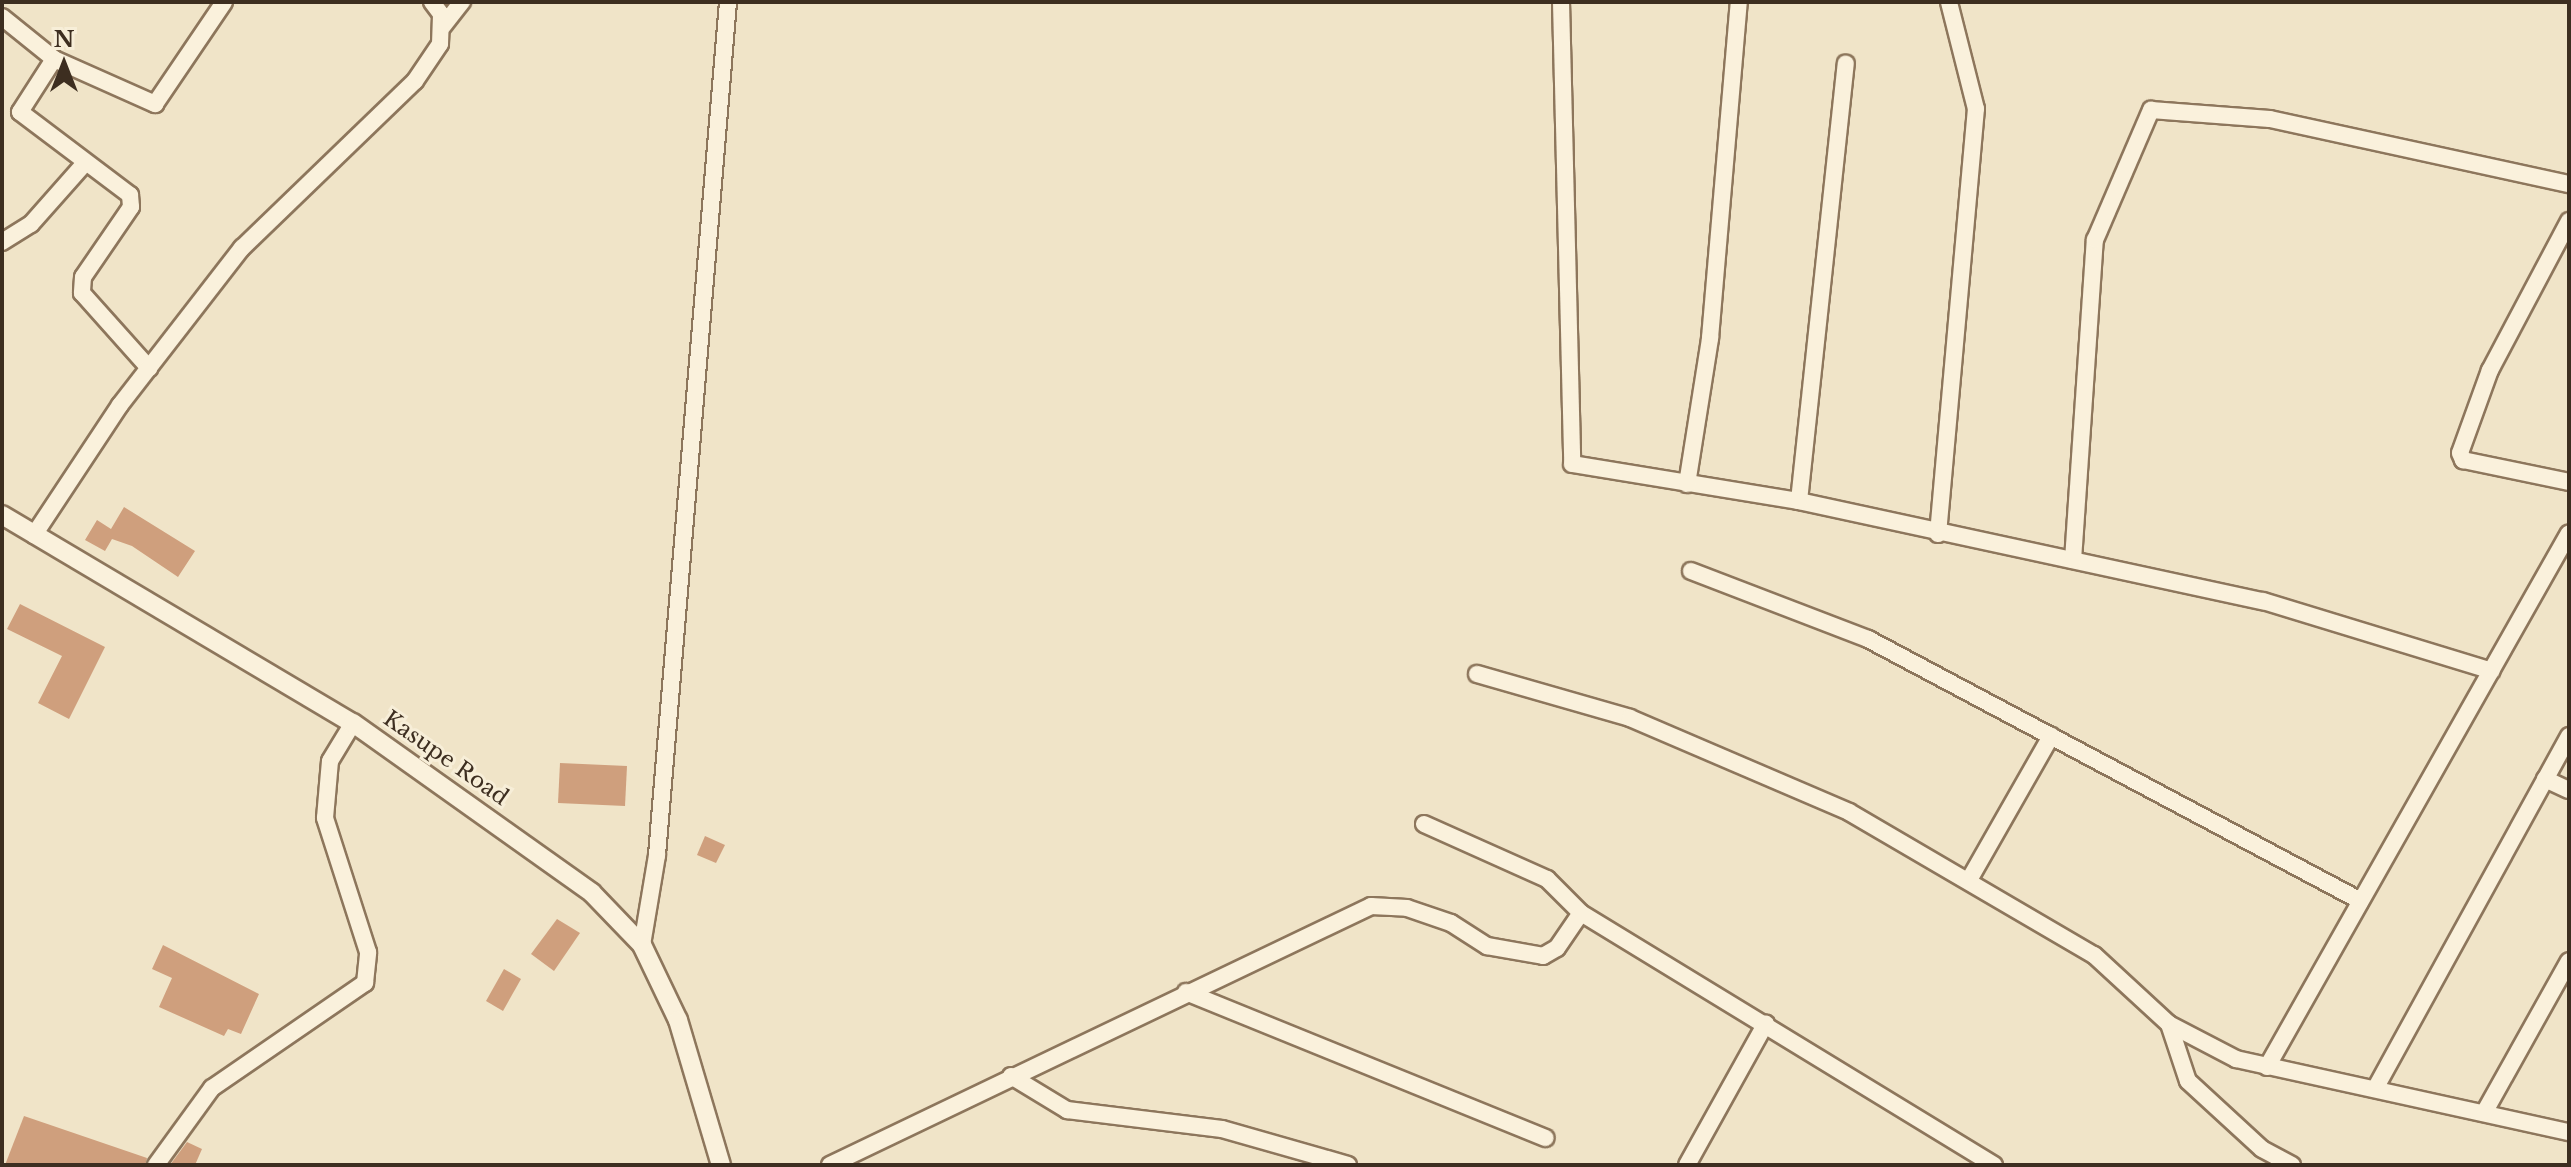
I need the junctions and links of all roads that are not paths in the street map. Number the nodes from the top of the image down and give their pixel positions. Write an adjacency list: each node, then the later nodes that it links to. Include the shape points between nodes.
1 (224, 2): 10 (street, via 160,103)
2 (432, 2): 9 (street)
3 (462, 2): 9 (street)
4 (728, 2): 37 (street, via 659,840)
5 (1561, 2): 18 (street, via 1571,206 1567,455 1577,467)
6 (1739, 2): 18 (street, via 1712,324)
7 (1949, 2): 22 (street, via 1976,109)
8 (2, 17): 10 (street)
9 (443, 26): 16 (street, via 415,81 242,248)
10 (54, 59): 12 (street, via 20,112)
11 (1846, 64): 19 (street)
12 (85, 163): 15 (street, via 31,224); 16 (street, via 132,200 83,277 82,293)
13 (2569, 184): 24 (street, via 2270,119 2151,110 2095,240)
14 (2569, 221): 17 (street, via 2490,370 2460,453 2463,460)
15 (2, 242)
16 (149, 368): 23 (street)
17 (2569, 482)
18 (1687, 484): 19 (street)
19 (1799, 501): 22 (street)
20 (2, 515): 23 (street, Kasupe Road)
21 (2569, 533): 26 (street)
22 (1938, 534): 24 (street)
23 (34, 535): 28 (street, Kasupe Road)
24 (2073, 560): 26 (street, via 2323,615)
25 (1691, 571): 29 (street, via 1868,639)
26 (2492, 671): 35 (street)
27 (1477, 674): 34 (street, via 1630,718 1749,765)
28 (353, 723): 37 (street, Kasupe Road, via 592,893); 49 (street, via 330,761 325,818 368,952 365,983 212,1088)
29 (2051, 736): 34 (street); 35 (street)
30 (2569, 736): 31 (street)
31 (2545, 779): 32 (street); 44 (street)
32 (2569, 790)
33 (1424, 824): 36 (street, via 1547,879)
34 (1969, 880): 41 (street, via 2094,955)
35 (2361, 901): 42 (street)
36 (1581, 913): 39 (street, via 1557,948 1543,956 1487,946 1440,918 1380,904); 40 (street)
37 (642, 945): 50 (street, Kasupe Road, via 694,1061)
38 (2569, 961): 45 (street)
39 (1186, 992): 43 (street); 47 (street)
40 (1766, 1023): 52 (street); 53 (street)
41 (2169, 1024): 42 (street); 54 (street, via 2188,1081 2262,1149)
42 (2267, 1067): 44 (street)
43 (1011, 1076): 48 (street); 51 (street, via 1077,1113 1222,1129)
44 (2375, 1089): 45 (street)
45 (2484, 1113): 46 (street)
46 (2569, 1132)
47 (1545, 1138)
48 (840, 1163)
49 (156, 1165)
50 (721, 1165)
51 (1348, 1165)
52 (1687, 1165)
53 (1994, 1165)
54 (2292, 1165)

